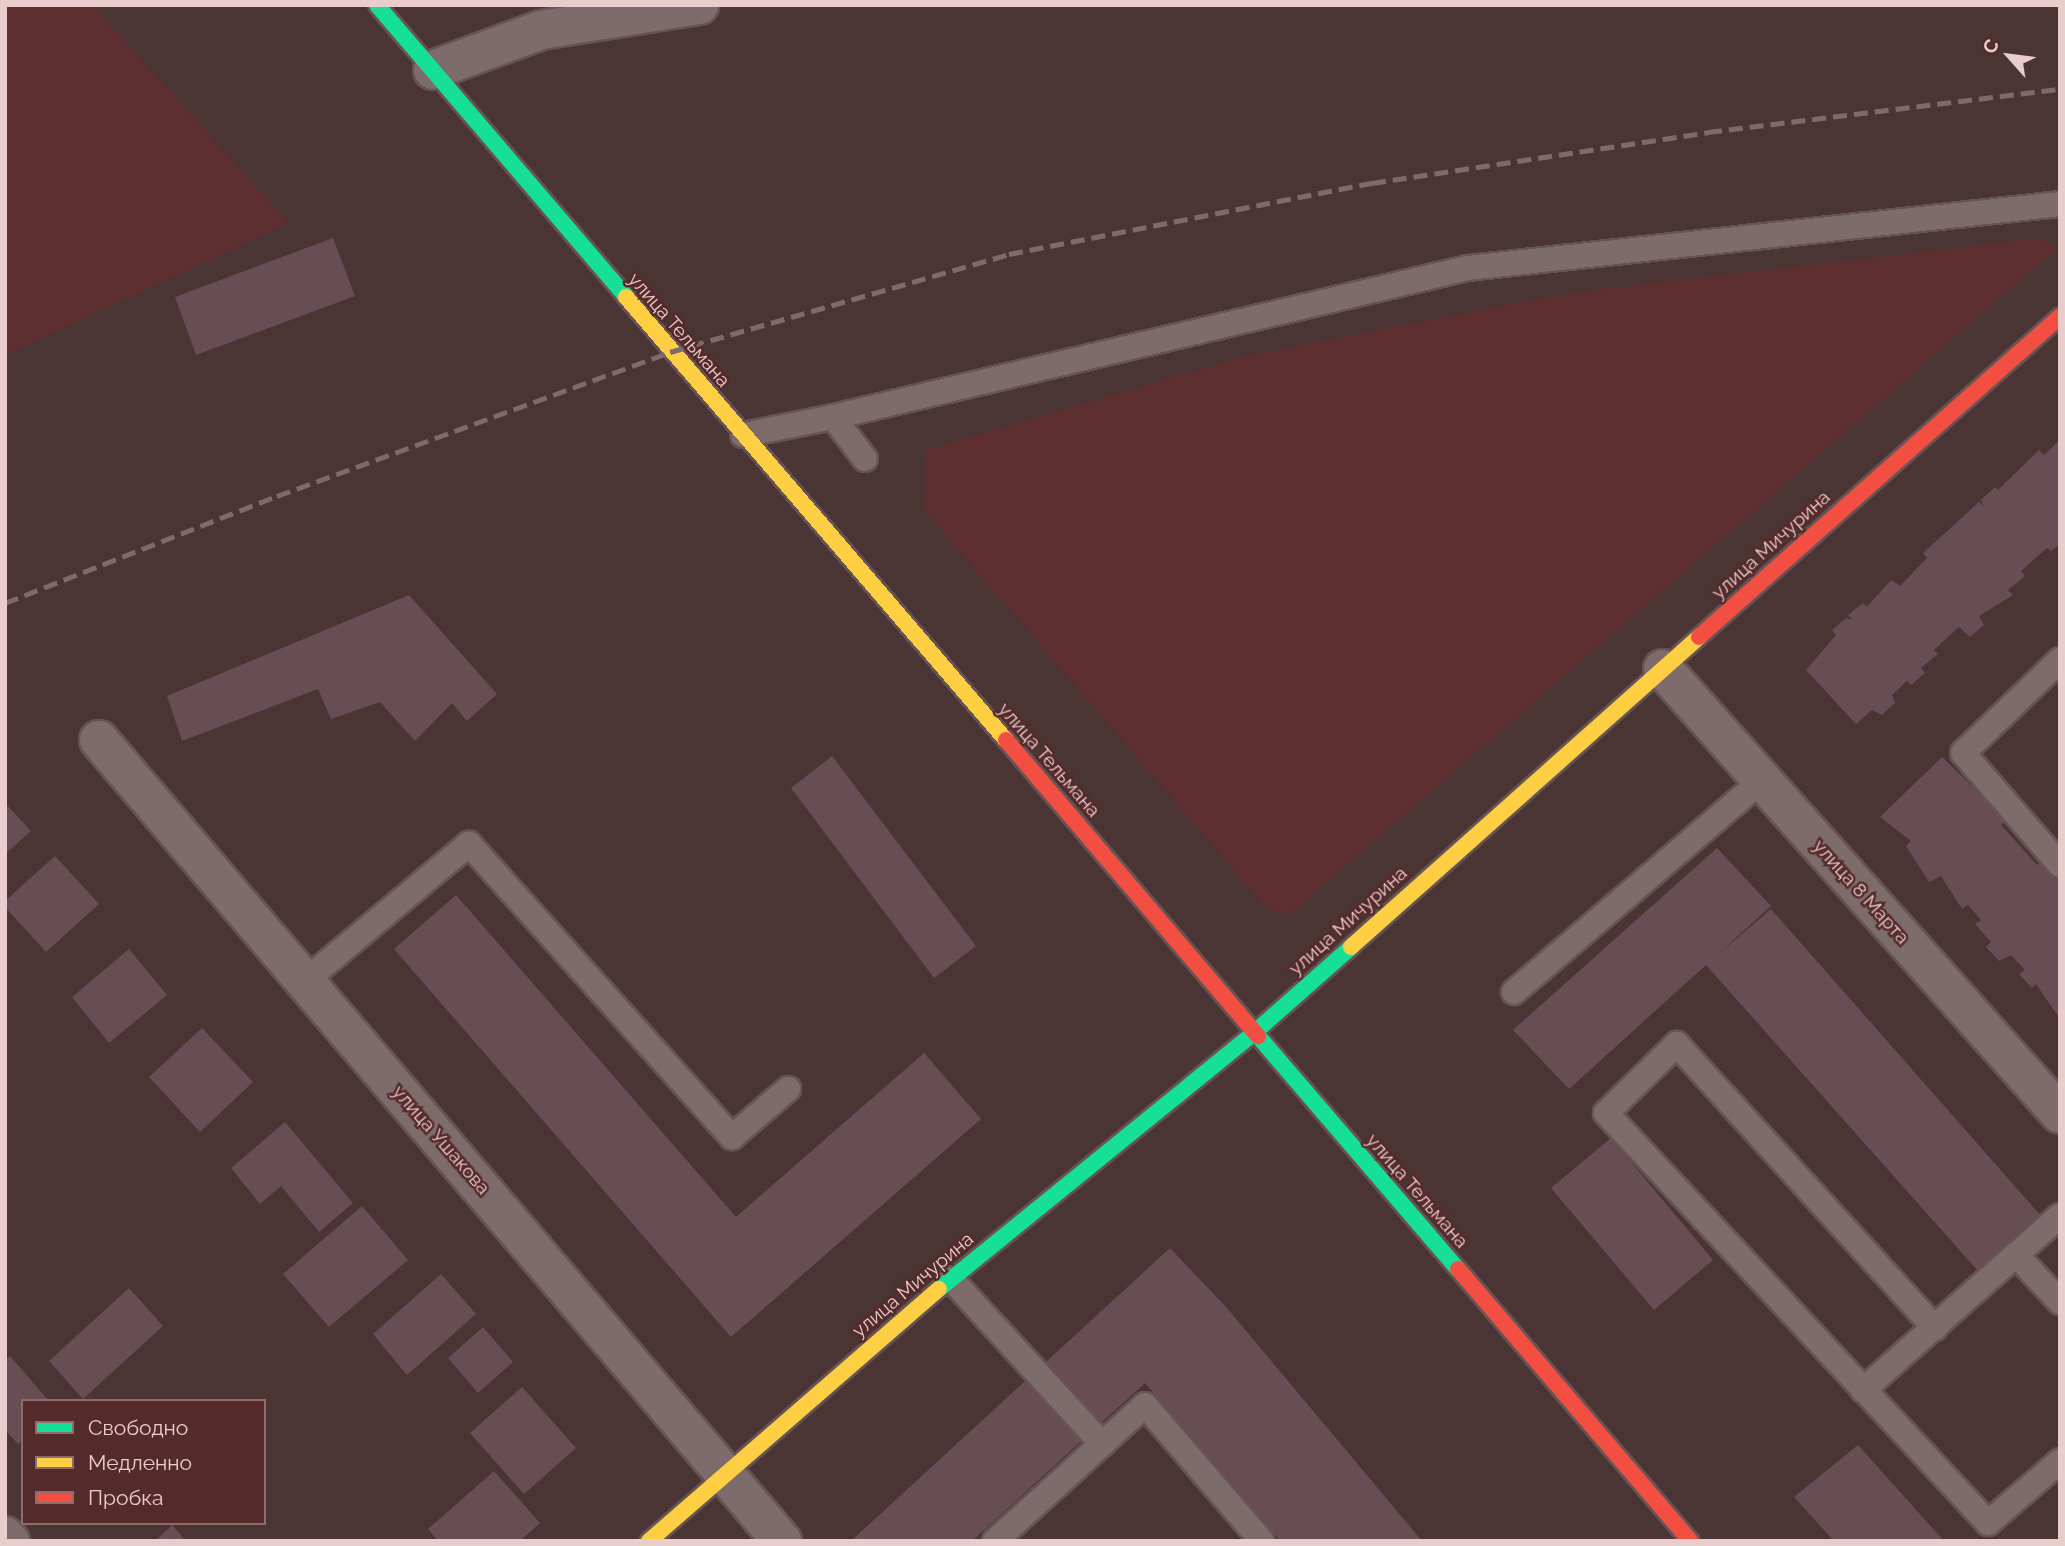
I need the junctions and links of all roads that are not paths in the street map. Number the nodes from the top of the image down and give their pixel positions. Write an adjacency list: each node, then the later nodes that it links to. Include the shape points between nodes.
1 (377, 5): 3 (street, улица Тельмана)
2 (699, 5): 3 (street, via 541,30)
3 (433, 70): 7 (street, улица Тельмана)
4 (2060, 204): 6 (lane, via 1468,268)
5 (2060, 316): 10 (street, улица Мичурина)
6 (833, 417): 7 (lane); 8 (lane)
7 (743, 435): 16 (street, улица Тельмана)
8 (865, 459)
9 (2060, 660): 13 (lane, via 1963,753)
10 (1663, 669): 12 (street, улица 8 Марта); 16 (street, улица Мичурина)
11 (99, 740): 14 (street, улица Ушакова)
12 (1765, 778): 15 (lane); 18 (street, улица 8 Марта)
13 (2060, 865)
14 (305, 981): 17 (lane, via 469,844 732,1138); 27 (street, улица Ушакова)
15 (1514, 992)
16 (1255, 1032): 21 (street, улица Мичурина); 34 (street, улица Тельмана)
17 (788, 1089)
18 (2060, 1114)
19 (2060, 1216): 20 (lane)
20 (2017, 1256): 22 (lane); 23 (lane)
21 (951, 1279): 25 (lane); 27 (street, улица Мичурина)
22 (2060, 1302)
23 (1935, 1328): 24 (lane); 24 (lane, via 1676,1044 1606,1113)
24 (1863, 1390): 26 (lane, via 1988,1523)
25 (1102, 1444): 32 (lane); 33 (lane, via 1145,1405)
26 (2060, 1461)
27 (727, 1475): 30 (street, улица Мичурина); 31 (street, улица Ушакова)
28 (5, 1536): 29 (street)
29 (9, 1541)
30 (649, 1541)
31 (782, 1541)
32 (995, 1541)
33 (1262, 1541)
34 (1690, 1541)

